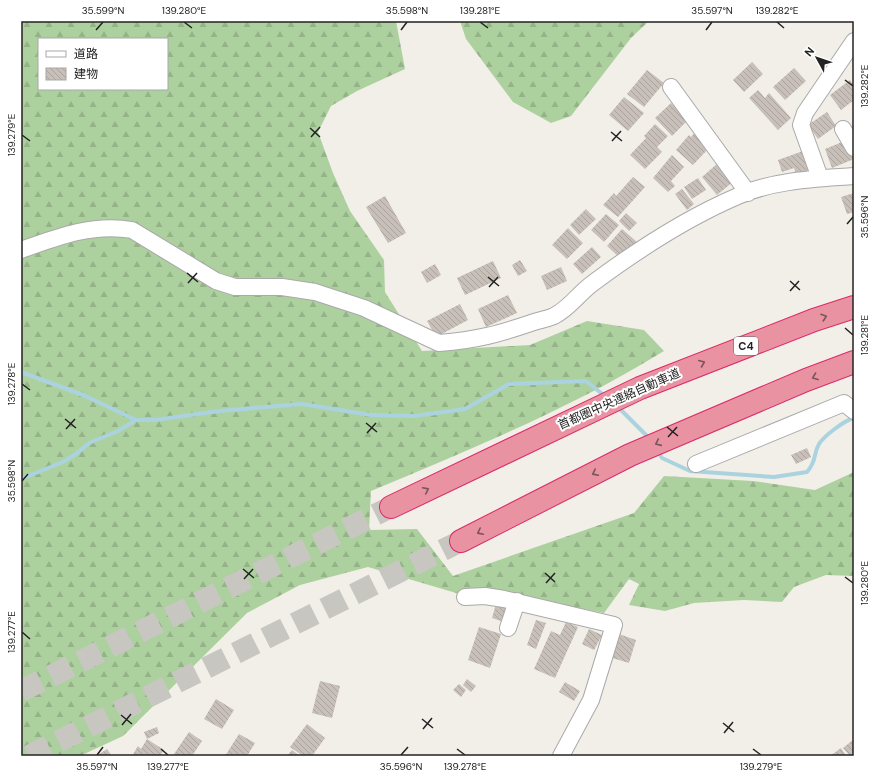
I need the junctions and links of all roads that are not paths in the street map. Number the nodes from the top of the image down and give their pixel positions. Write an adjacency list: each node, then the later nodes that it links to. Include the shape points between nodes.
1 (854, 41): 6 (street, via 805,113 801,126)
2 (671, 87): 7 (street)
3 (843, 129): 4 (street)
4 (854, 148)
5 (854, 176): 6 (street)
6 (820, 178): 7 (street)
7 (748, 192): 8 (street, via 702,213 669,233 591,284 571,306 553,316 502,334 453,342 439,343 364,308 315,292 282,287 235,287 216,281 132,230 83,230)
8 (21, 250)
9 (854, 306): 13 (highway, 首都圏中央連絡自動車道 / C4, one-way to 9, via 640,388)
10 (853, 362): 14 (highway, one-way to 14, via 630,455)
11 (854, 411): 12 (street, via 844,403)
12 (696, 464)
13 (391, 507)
14 (461, 541)
15 (465, 597): 16 (street, via 485,596)
16 (516, 602): 17 (street); 18 (street, via 614,625 591,700)
17 (508, 628)
18 (561, 756)

